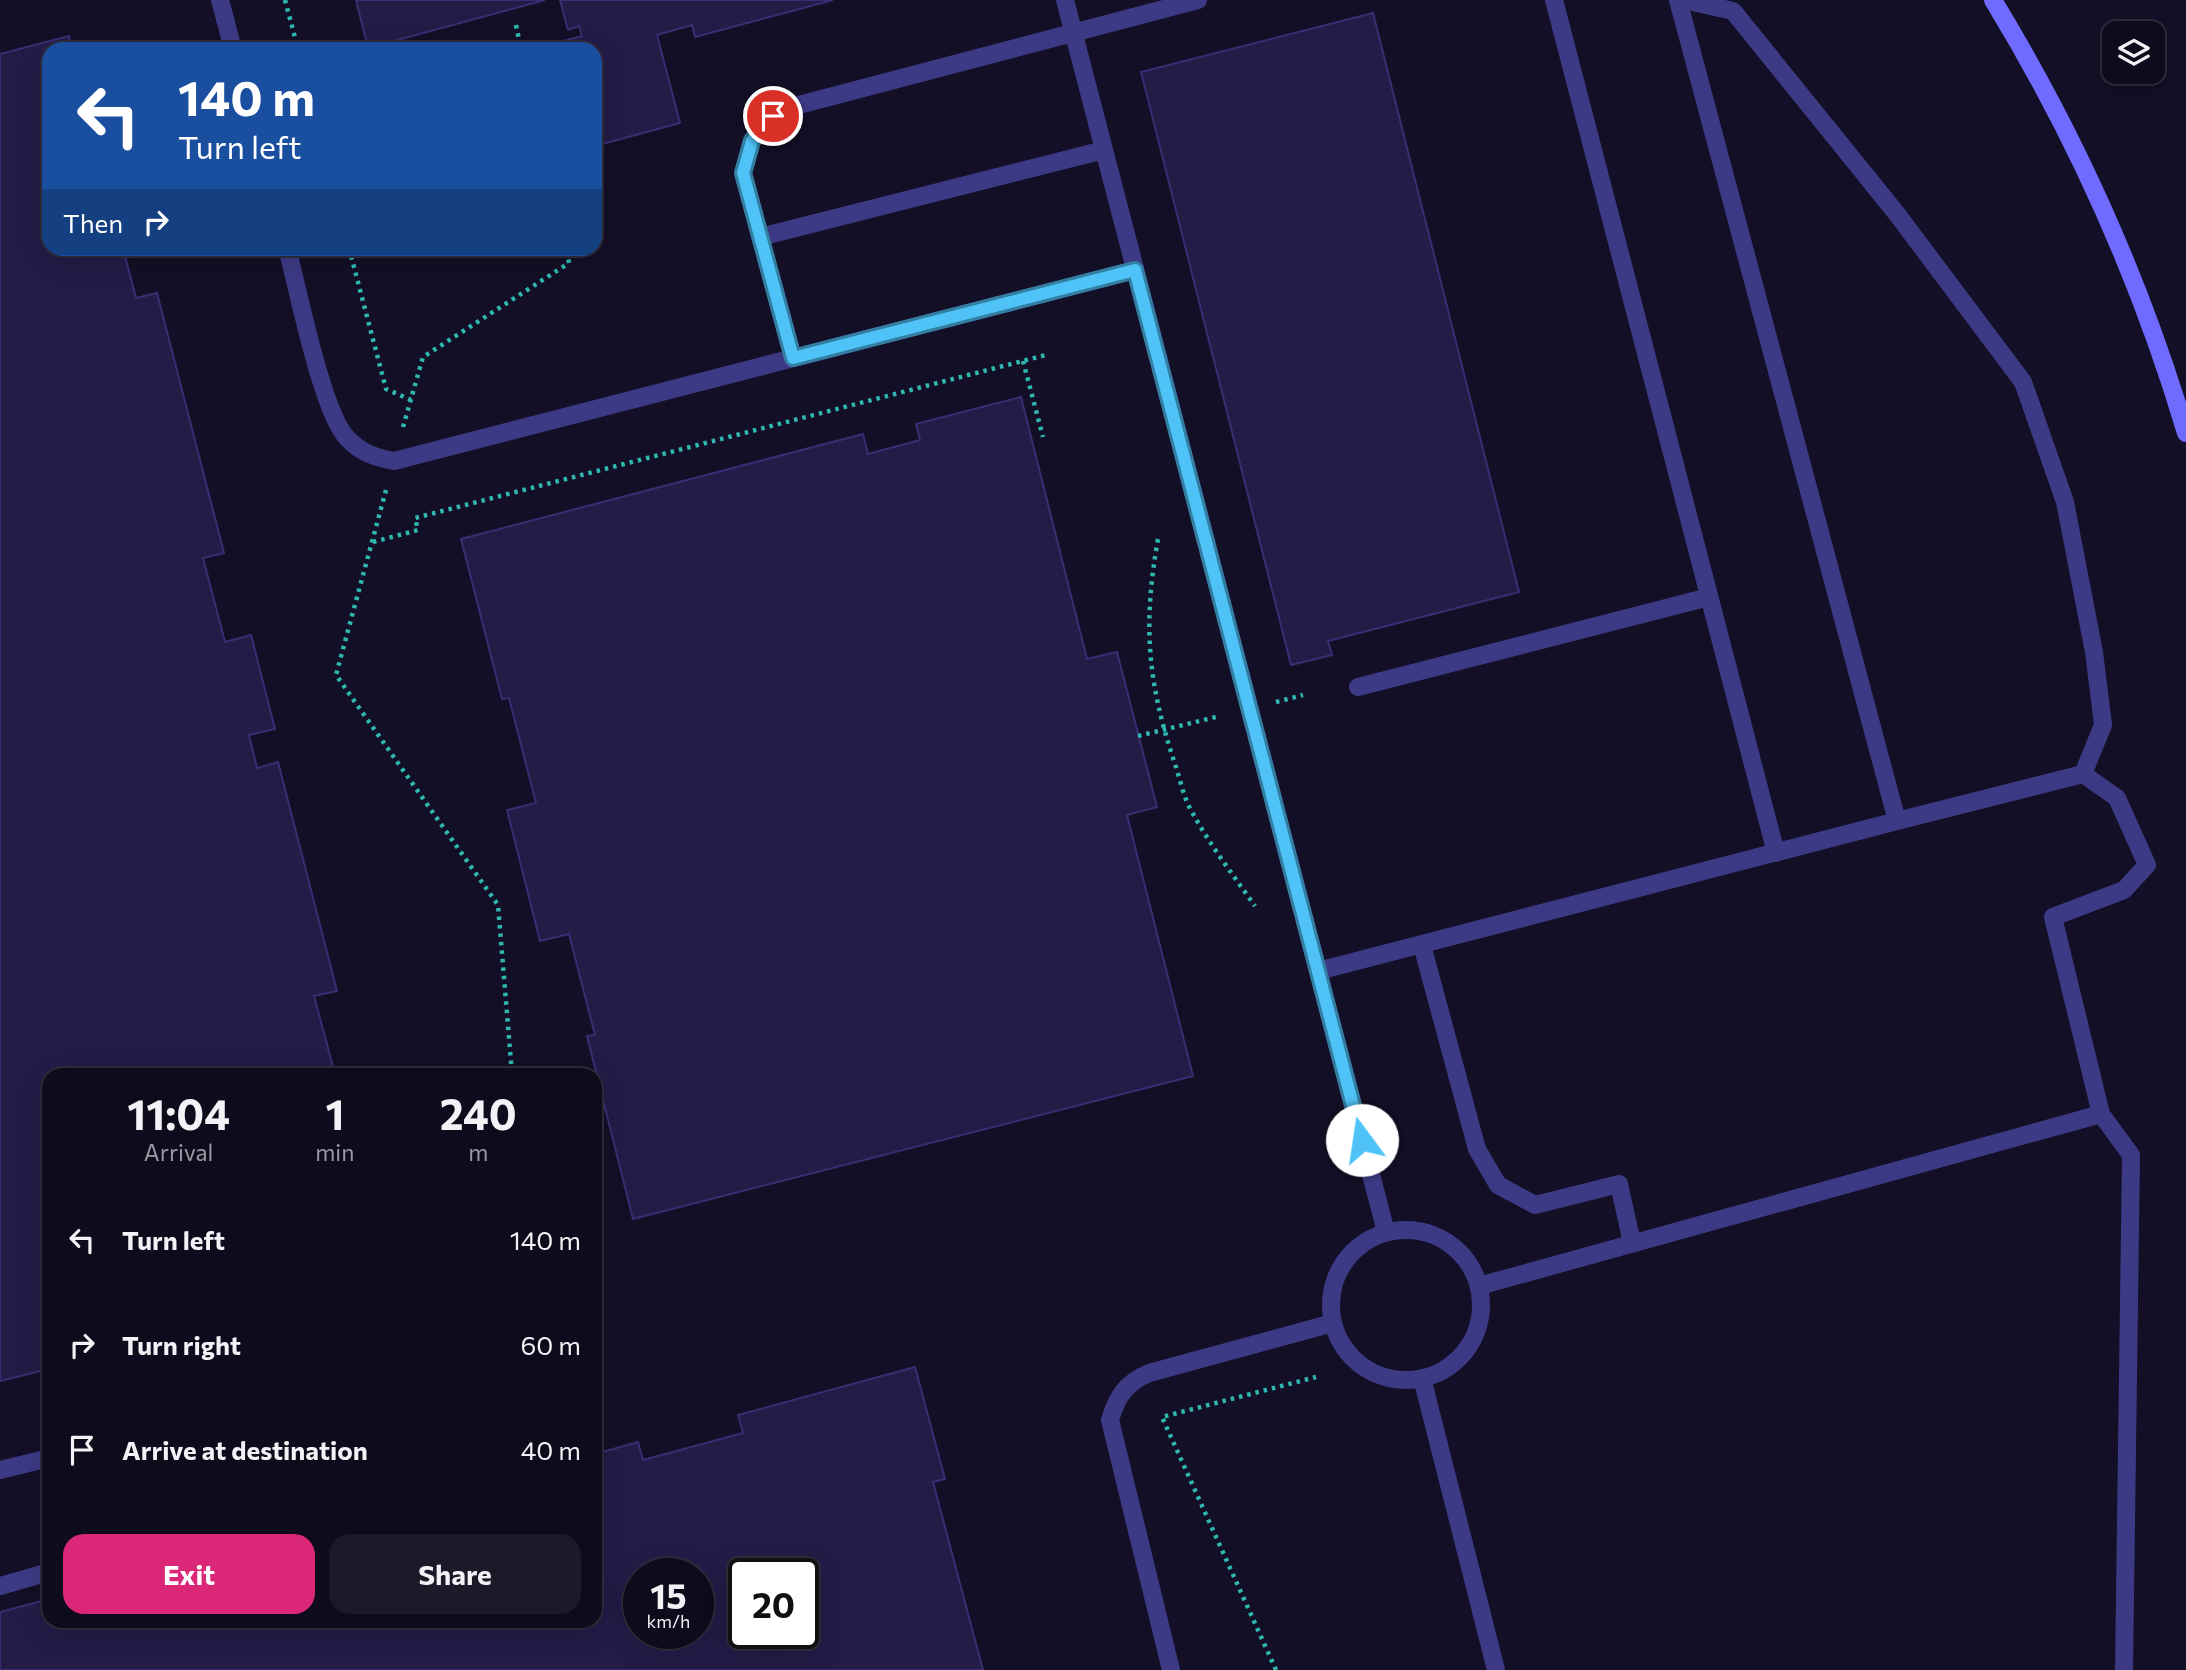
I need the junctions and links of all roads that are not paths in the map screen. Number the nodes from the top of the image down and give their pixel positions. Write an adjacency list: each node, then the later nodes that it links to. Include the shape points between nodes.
1 (220, 0): 9 (lane)
2 (1065, 0): 8 (lane)
3 (1198, 0): 8 (lane)
4 (1554, 0): 16 (lane)
5 (1678, 0): 19 (lane)
6 (1684, 0): 18 (lane, via 1733,11 2023,382 2065,502 2094,652 2103,725)
7 (1993, 0): 15 (main road, via 2087,169 2150,323)
8 (1074, 34): 10 (lane); 11 (lane, via 795,106 773,116 752,141 743,173)
9 (231, 42)
10 (1104, 150): 11 (lane); 13 (lane)
11 (760, 237): 14 (lane)
12 (289, 256): 14 (lane, via 330,409 345,436 366,455 394,461)
13 (1135, 270): 14 (lane); 22 (lane)
14 (793, 358)
15 (2186, 433)
16 (1709, 597): 17 (lane); 20 (lane)
17 (1358, 687)
18 (2083, 774): 19 (lane); 23 (lane, via 2116,798 2147,865 2124,890 2053,917)
19 (1897, 821): 20 (lane)
20 (1776, 853): 21 (lane)
21 (1422, 945): 22 (lane); 25 (lane, via 1477,1149 1499,1185 1535,1205 1619,1184)
22 (1318, 971): 24 (lane)
23 (2101, 1114): 25 (lane); 35 (lane, via 2131,1155)
24 (1386, 1232): 26 (lane, via 1405,1229 1444,1240 1472,1267); 27 (lane, via 1353,1251 1342,1266 1332,1292)
25 (1632, 1243): 26 (lane)
26 (1479, 1286): 28 (lane, via 1478,1326 1470,1344 1440,1371)
27 (1332, 1323): 28 (lane, via 1349,1354 1364,1367 1402,1380); 33 (lane, via 1149,1373 1131,1381 1116,1399 1110,1420)
28 (1422, 1378): 34 (lane)
29 (42, 1460): 30 (lane)
30 (0, 1471)
31 (42, 1574): 32 (lane)
32 (0, 1586)
33 (1171, 1670)
34 (1496, 1670)
35 (2124, 1670)

